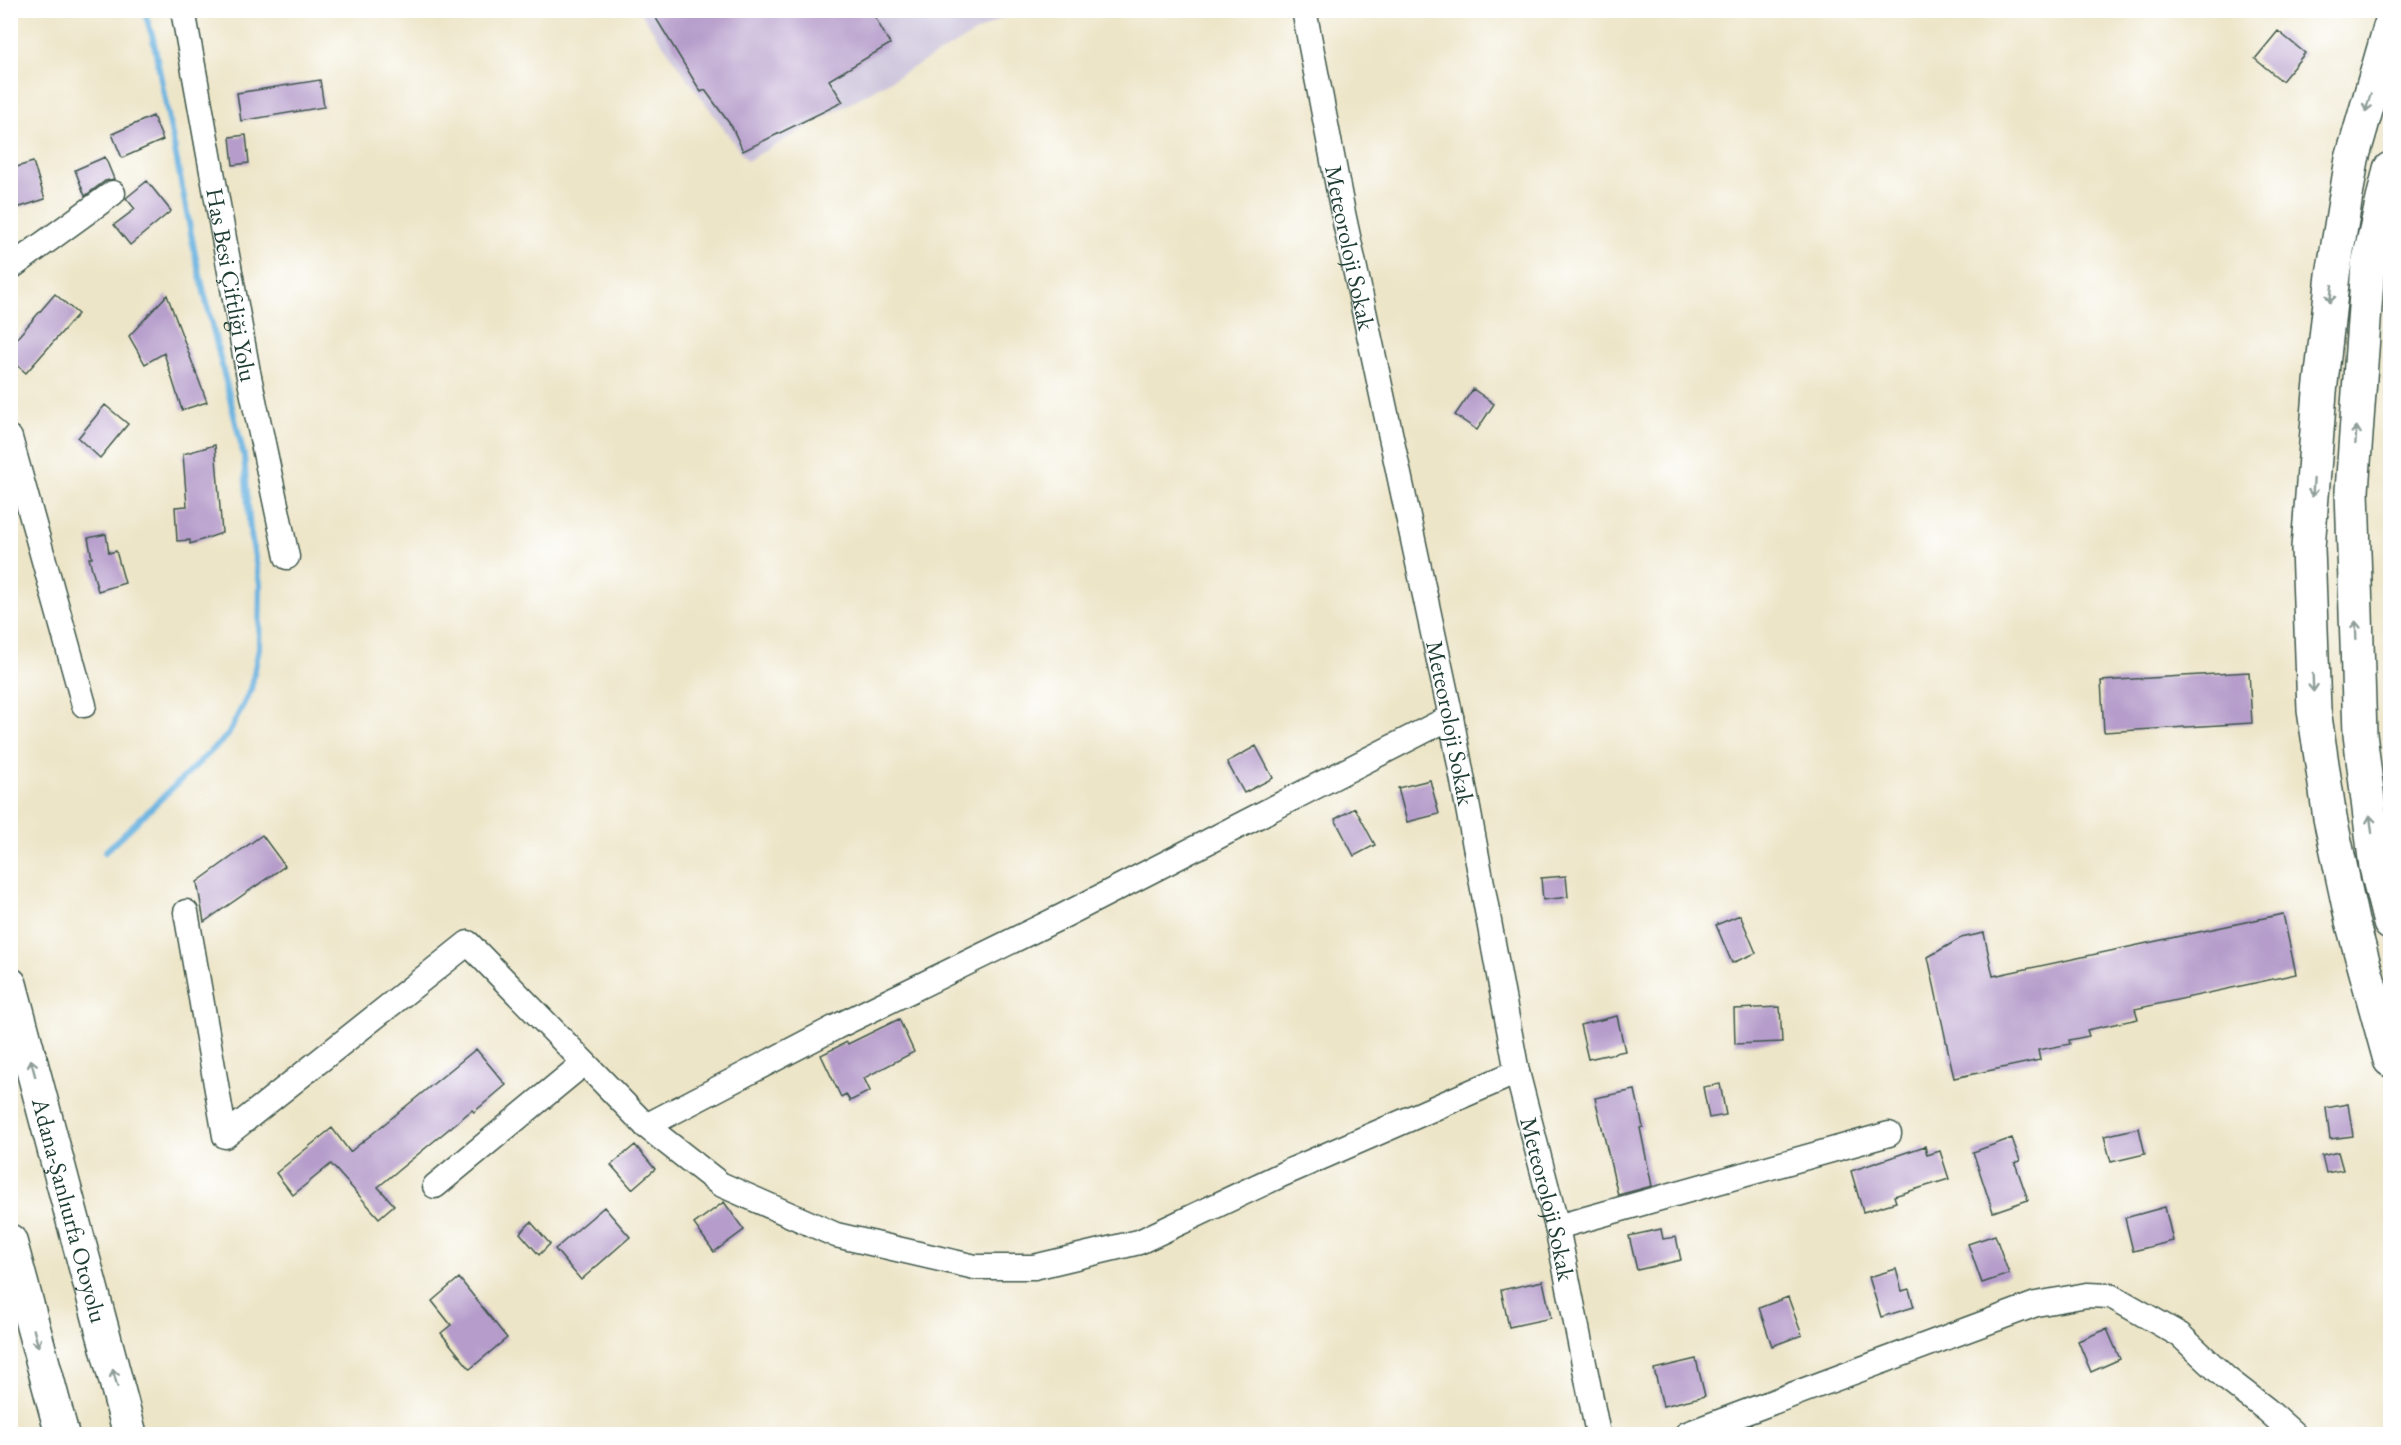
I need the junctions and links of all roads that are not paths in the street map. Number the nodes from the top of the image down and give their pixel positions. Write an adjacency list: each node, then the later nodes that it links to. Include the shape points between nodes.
1 (183, 10): 8 (street, Has Besi Çiftliği Yolu, via 248,372)
2 (1304, 10): 10 (street, Meteoroloji Sokak, via 1342,213)
3 (2391, 27): 14 (highway, one-way to 14, via 2352,159 2333,275 2308,548 2314,710 2330,818 2352,921)
4 (2391, 169): 12 (highway, one-way to 4, via 2376,867 2360,734 2352,491 2368,265)
5 (113, 193): 6 (street)
6 (10, 268)
7 (10, 438): 9 (street)
8 (287, 557)
9 (84, 705)
10 (1451, 717): 16 (street, Meteoroloji Sokak); 17 (street)
11 (186, 912): 15 (street, via 225,1136 468,943)
12 (2391, 923)
13 (10, 984): 23 (highway, Adana-Şanlıurfa Otoyolu, one-way to 13)
14 (2391, 1060)
15 (584, 1063): 17 (street); 19 (street)
16 (1517, 1072): 17 (street, via 1139,1242 1034,1267 975,1267 836,1234 720,1184); 20 (street, Meteoroloji Sokak)
17 (646, 1126)
18 (1889, 1134): 20 (street)
19 (435, 1186)
20 (1557, 1227): 24 (street, Meteoroloji Sokak)
21 (10, 1241): 22 (highway, one-way to 22)
22 (62, 1434)
23 (130, 1434)
24 (1598, 1434)
25 (1687, 1434): 26 (street, via 2036,1304 2087,1295 2112,1296 2180,1335)
26 (2294, 1434)

